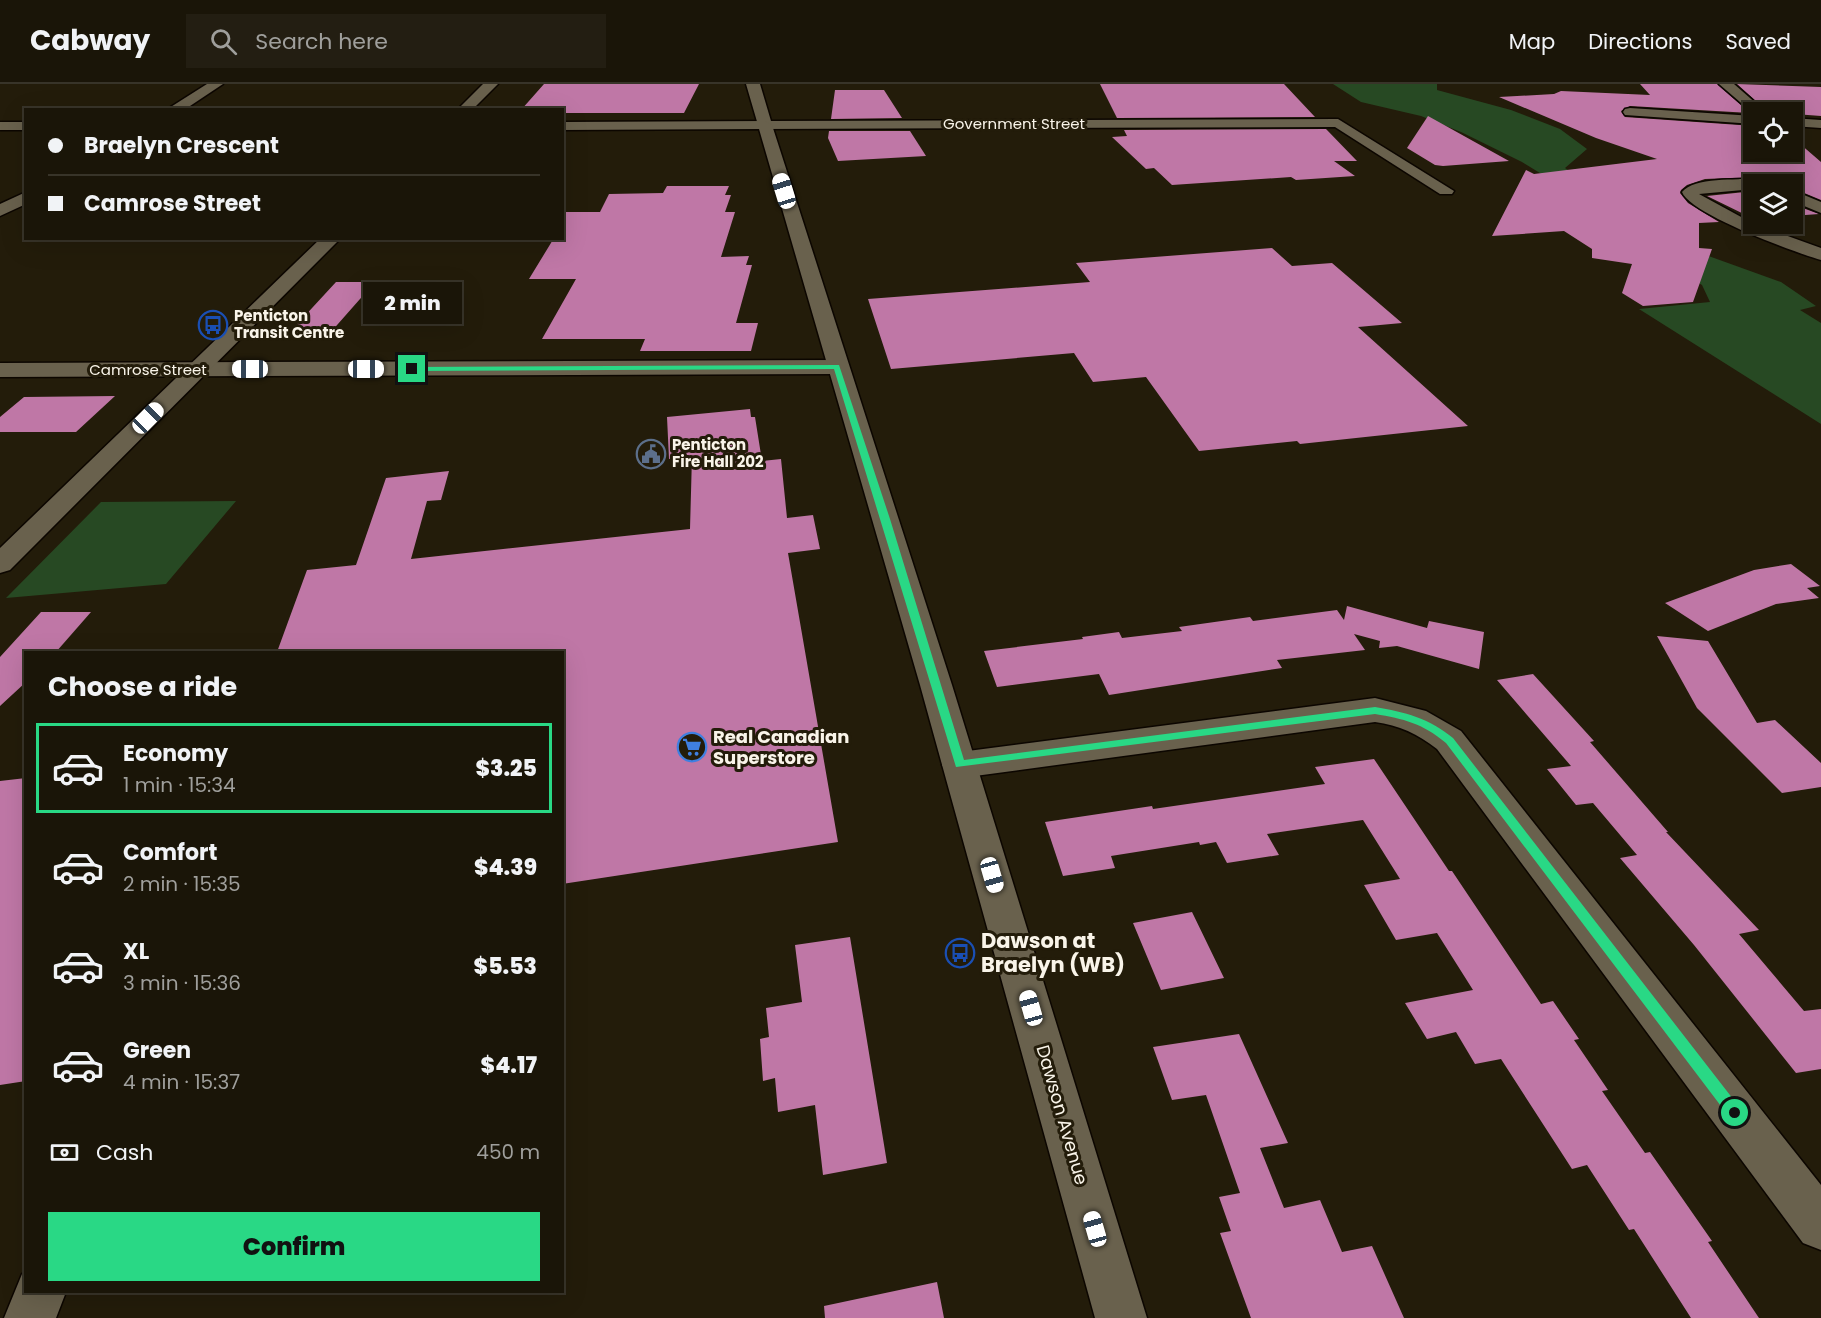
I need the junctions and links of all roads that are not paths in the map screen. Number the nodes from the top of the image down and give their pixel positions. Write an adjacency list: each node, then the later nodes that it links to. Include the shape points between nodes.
1 (216, 84): 6 (street)
2 (491, 84): 7 (street)
3 (753, 84): 12 (street, Dawson Avenue)
4 (1726, 84): 5 (street)
5 (1747, 102)
6 (177, 108)
7 (466, 108)
8 (1630, 112): 9 (street)
9 (1743, 119)
10 (1803, 123): 11 (street)
11 (1821, 124)
12 (765, 125): 15 (street, Government Street); 17 (street, Government Street, via 1338,123); 26 (street, Dawson Avenue)
13 (0, 126): 14 (street)
14 (24, 126)
15 (564, 126)
16 (1743, 185): 22 (street, via 1699,187 1690,192 1692,197)
17 (1446, 192)
18 (24, 197): 21 (street)
19 (1803, 200): 20 (street)
20 (1821, 208)
21 (0, 212)
22 (1743, 224)
23 (1768, 234): 25 (street)
24 (330, 240): 28 (street)
25 (1821, 254)
26 (837, 367): 28 (street, Camrose Street); 30 (street, Dawson Avenue)
27 (0, 370): 28 (street, Camrose Street)
28 (197, 370): 29 (street)
29 (0, 564)
30 (960, 765): 31 (street, via 1375,710 1412,717 1434,728 1449,740); 34 (street, Dawson Avenue)
31 (1821, 1225)
32 (40, 1293): 33 (street)
33 (30, 1318)
34 (1120, 1318)

